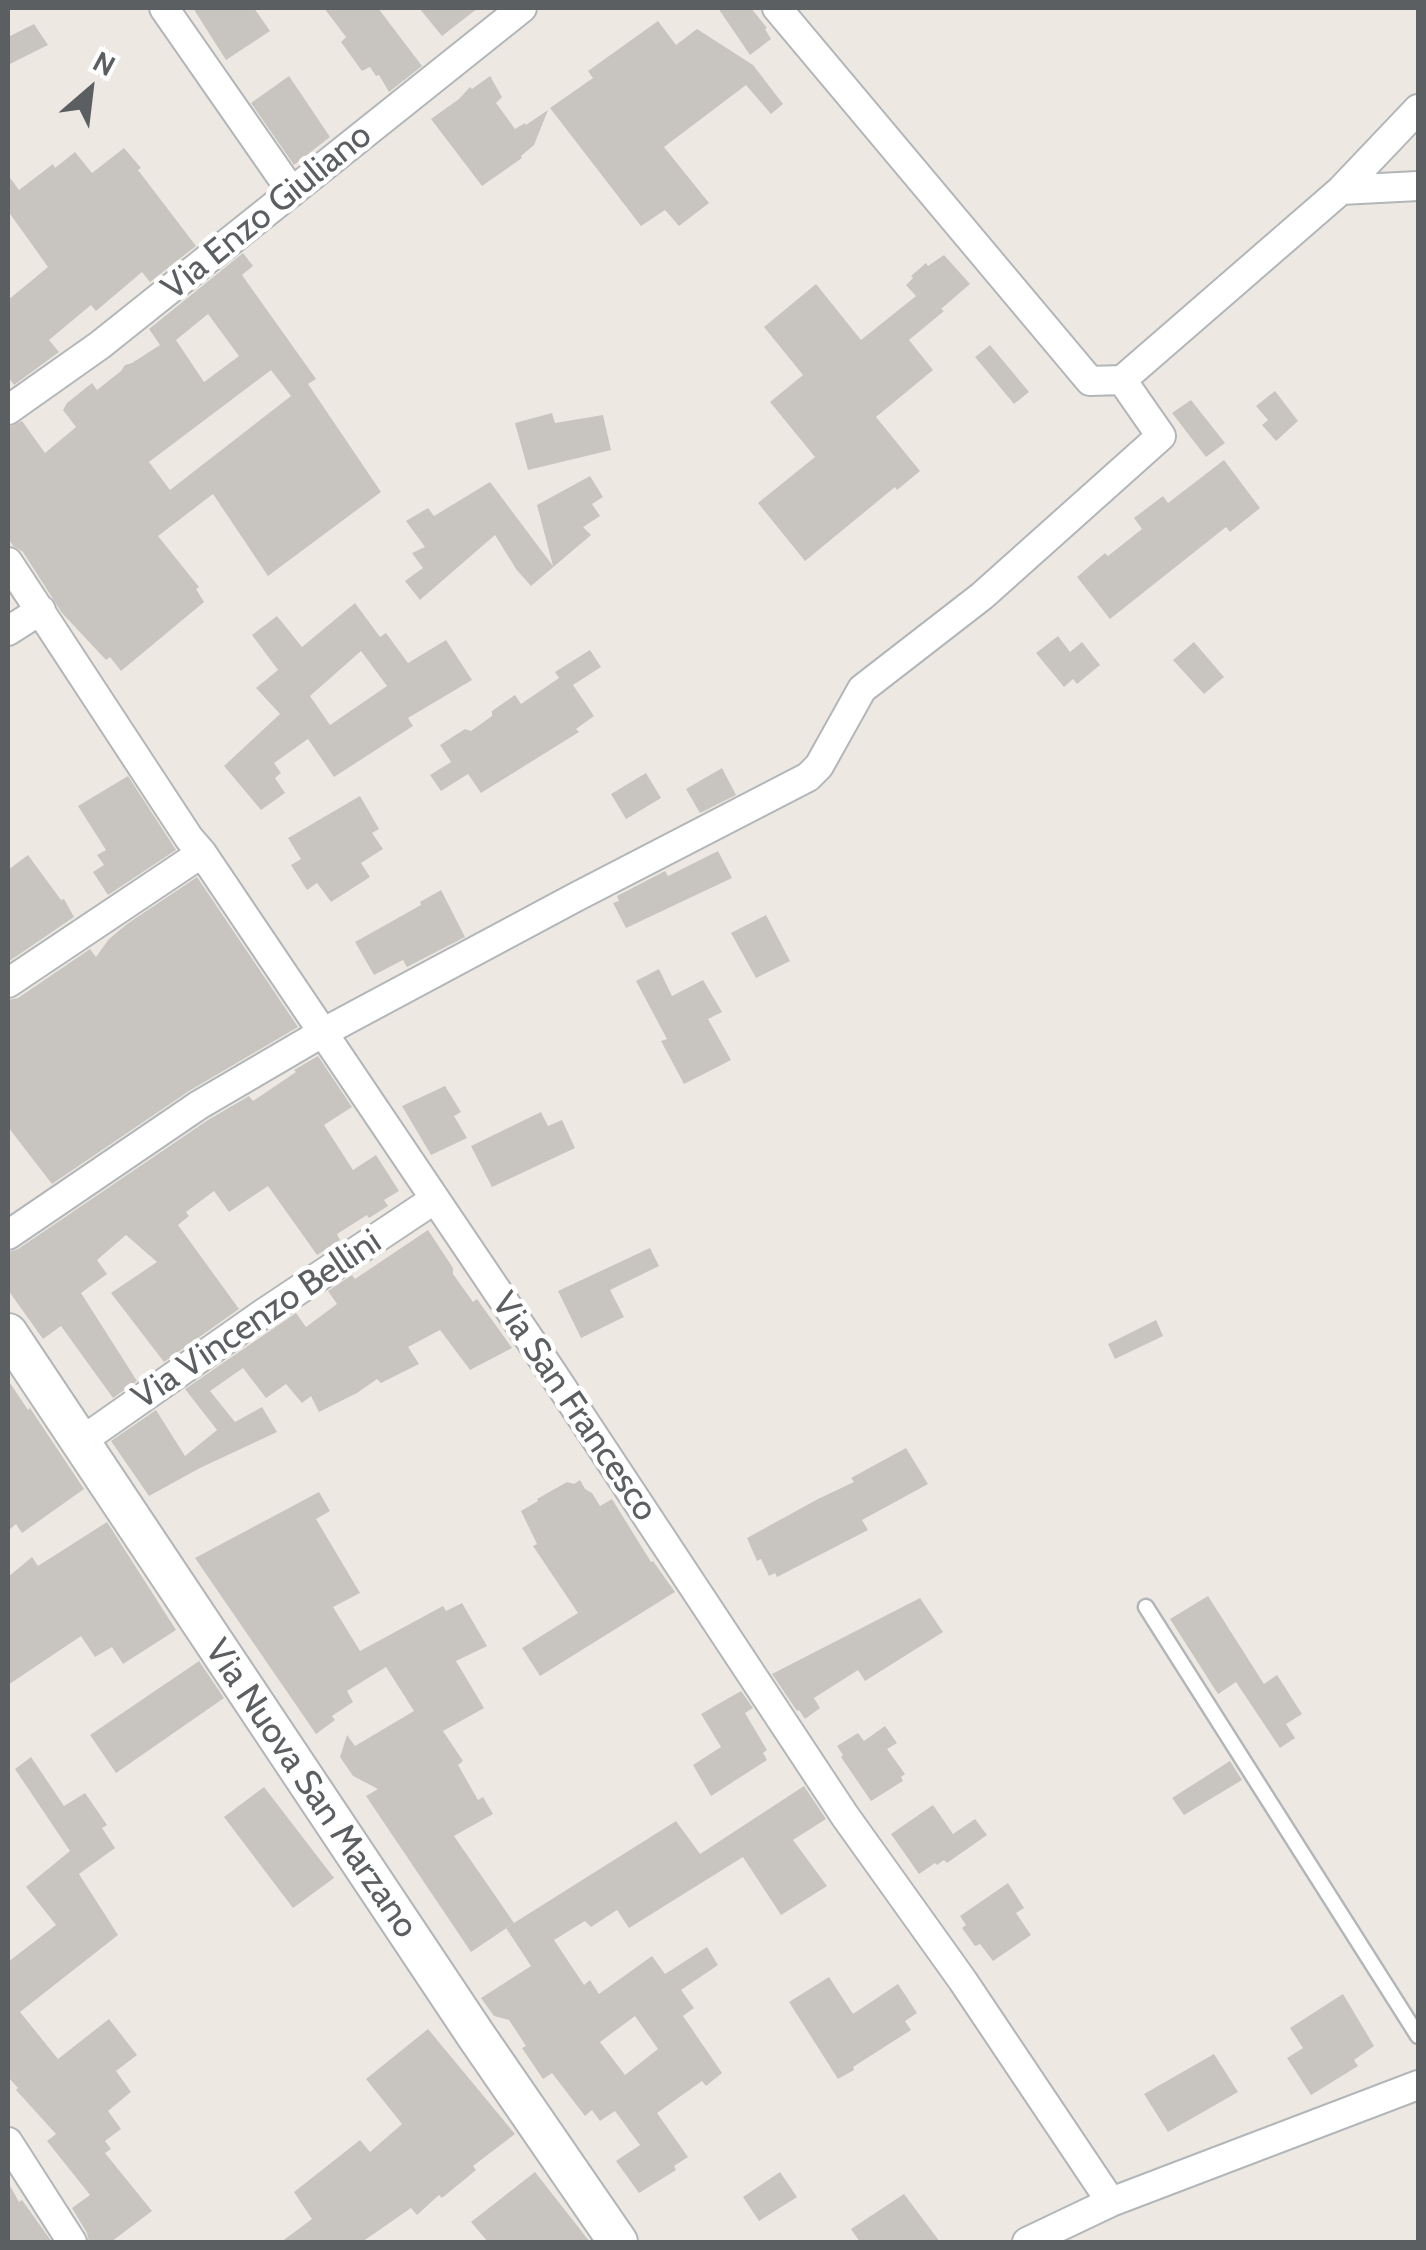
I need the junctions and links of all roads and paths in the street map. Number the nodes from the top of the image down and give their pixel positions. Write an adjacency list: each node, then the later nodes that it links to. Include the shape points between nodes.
1 (164, 8): 7 (street)
2 (522, 8): 7 (street, Via Enzo Giuliano)
3 (776, 8): 8 (street, via 1090,381)
4 (1418, 110): 6 (street)
5 (1418, 186): 6 (street)
6 (1340, 190): 8 (street)
7 (292, 192): 9 (street, Via Enzo Giuliano)
8 (1122, 380): 15 (street, via 1161,436 982,596 862,689 808,778)
9 (8, 410)
10 (8, 562): 11 (street, Via San Francesco)
11 (40, 610): 12 (street); 13 (street, Via San Francesco)
12 (8, 631)
13 (202, 854): 14 (street); 15 (street, Via San Francesco)
14 (8, 983)
15 (322, 1033): 16 (street, Via San Francesco); 17 (street, via 199,1105)
16 (435, 1199): 19 (street, Via Vincenzo Bellini); 24 (street, Via San Francesco, via 844,1816)
17 (8, 1235)
18 (8, 1333): 19 (main road, Via Nuova San Marzano)
19 (80, 1442): 26 (main road, Via Nuova San Marzano)
20 (1146, 1607): 21 (lane)
21 (1418, 2036)
22 (1418, 2085): 24 (street)
23 (8, 2142): 25 (street)
24 (1111, 2202): 27 (street)
25 (72, 2242)
26 (618, 2242)
27 (1027, 2242)

